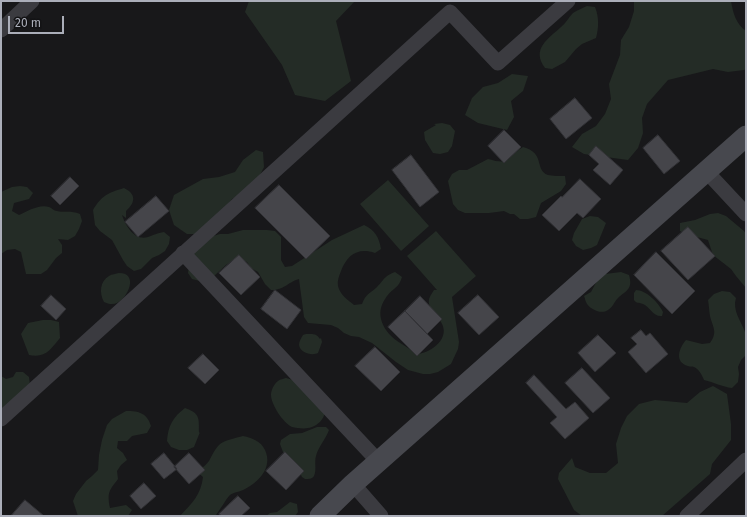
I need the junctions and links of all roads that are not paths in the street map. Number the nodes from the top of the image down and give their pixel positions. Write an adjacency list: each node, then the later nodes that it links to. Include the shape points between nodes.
1 (32, 1): 3 (street)
2 (568, 1): 7 (street, via 498,63 450,12)
3 (1, 30)
4 (746, 136): 5 (street)
5 (706, 171): 6 (street); 10 (street)
6 (746, 214)
7 (183, 253): 8 (street); 10 (street)
8 (1, 419)
9 (746, 460): 14 (street)
10 (379, 462): 11 (street)
11 (353, 484): 12 (street); 13 (street)
12 (320, 516)
13 (380, 516)
14 (687, 516)

